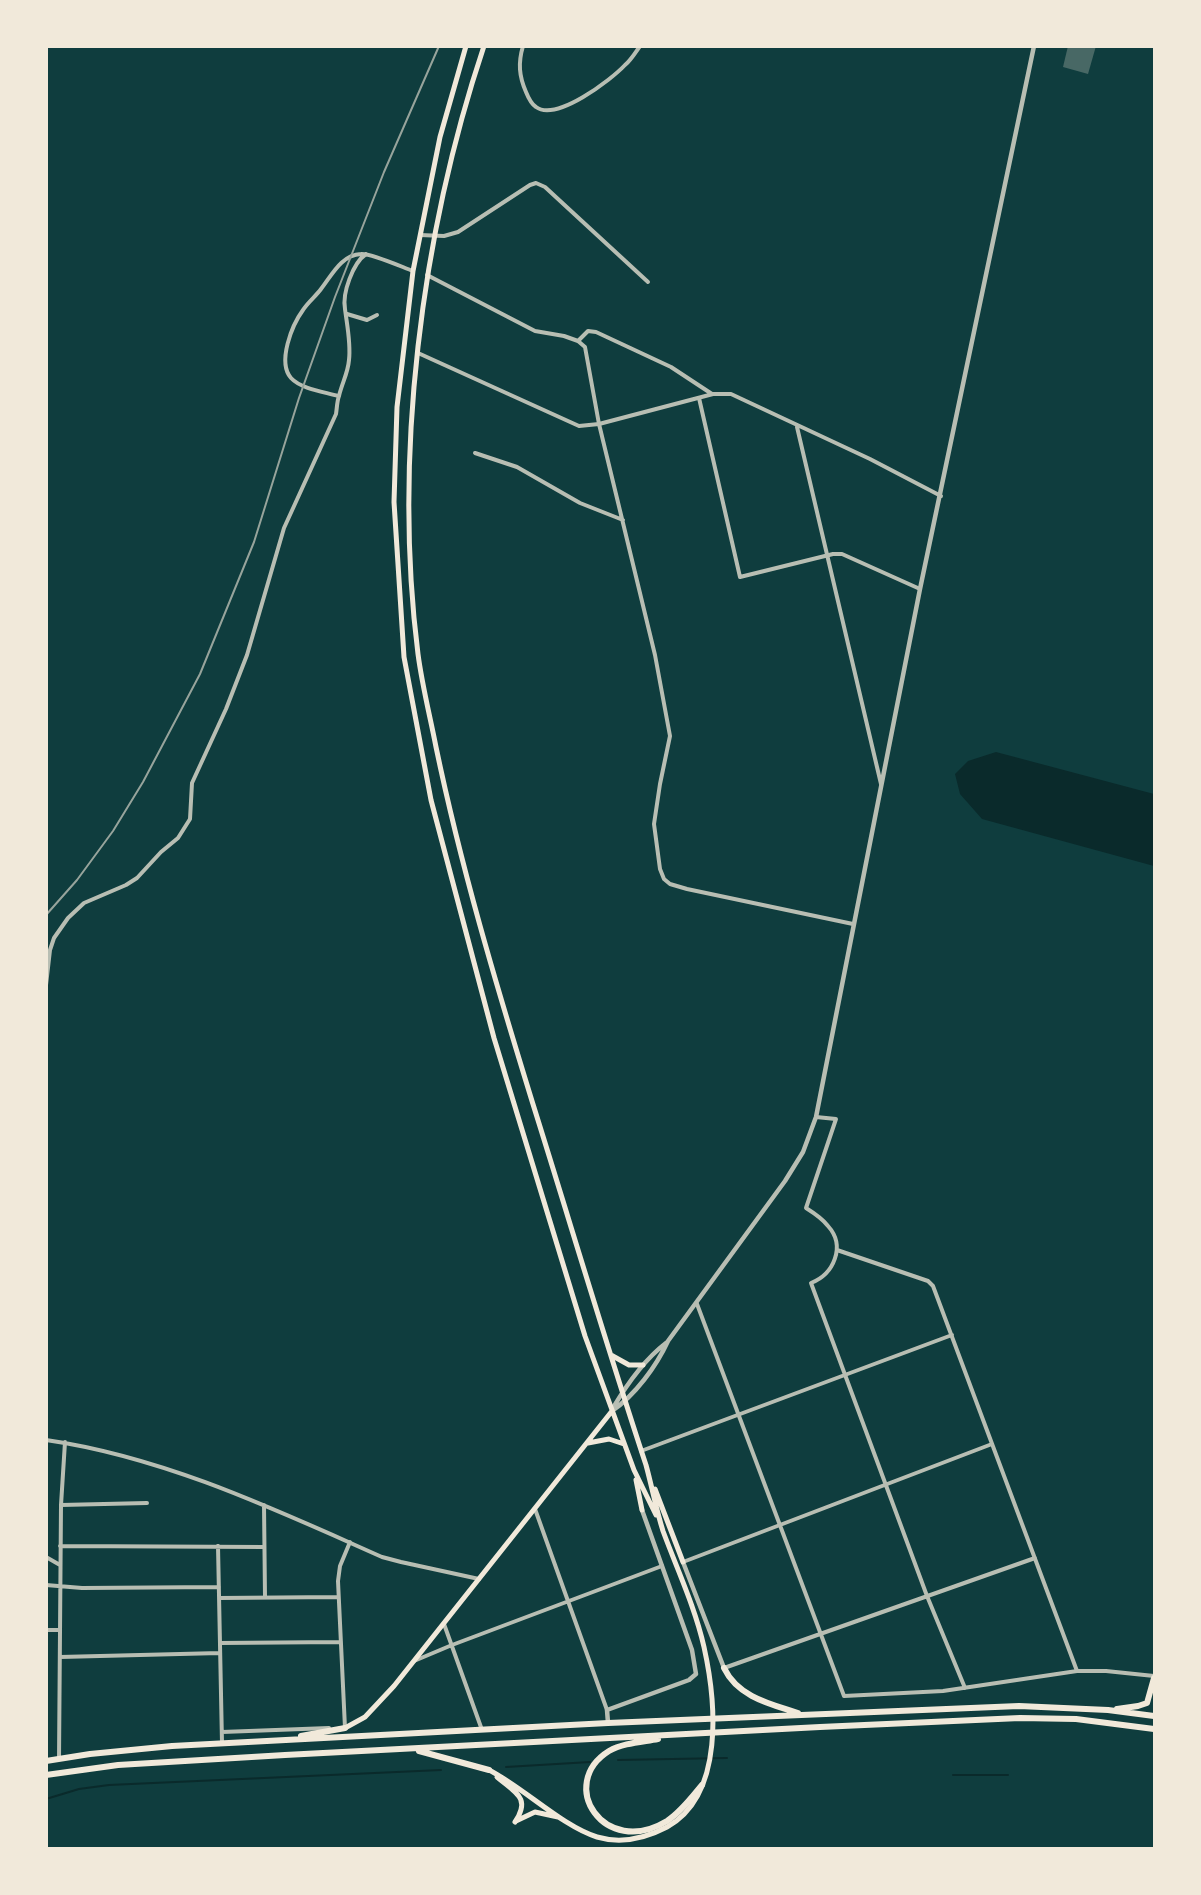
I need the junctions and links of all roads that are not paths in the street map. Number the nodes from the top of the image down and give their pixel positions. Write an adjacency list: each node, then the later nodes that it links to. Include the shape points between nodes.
1 (466, 46): 6 (main road, via 443,127)
2 (484, 46): 7 (main road)
3 (523, 46): 4 (street, via 521,81 530,100 544,111 584,96 625,66)
4 (640, 46)
5 (1034, 46): 22 (street)
6 (420, 235): 7 (street); 9 (main road)
7 (434, 235): 10 (main road); 11 (street, via 458,232 530,184 540,184)
8 (366, 254): 9 (street); 12 (street, via 352,273 344,306); 17 (street, via 339,264 301,312 285,352 293,380)
9 (413, 271): 39 (main road, via 394,458 398,582 411,700 441,842 494,1038 585,1336)
10 (427, 275): 14 (street, via 535,331); 15 (main road)
11 (648, 282)
12 (347, 314): 13 (street, via 367,320); 17 (street, via 350,357)
13 (377, 315)
14 (578, 341): 16 (street, via 588,331 596,332 671,367); 19 (street, via 585,347)
15 (418, 353): 19 (street, via 579,426); 34 (main road, via 411,458 411,543 418,656 471,895 510,1034)
16 (713, 394): 18 (street); 20 (street, via 731,394)
17 (339, 396): 28 (street, via 336,414 284,528 247,655 194,776 190,819 178,838 137,878 84,903 68,918 50,950)
18 (699, 398): 19 (street); 24 (street, via 740,577)
19 (599, 424): 23 (street)
20 (797, 426): 22 (street); 24 (street)
21 (475, 453): 23 (street, via 517,467 580,503)
22 (941, 496): 25 (street)
23 (623, 520): 27 (street, via 670,736 654,824 664,879 687,889)
24 (827, 556): 25 (street, via 842,554); 26 (street)
25 (920, 589): 26 (street)
26 (881, 784): 27 (street)
27 (853, 924): 29 (street)
28 (46, 985)
29 (816, 1117): 30 (street, via 836,1119 806,1208 830,1228); 31 (street, via 794,1168)
30 (837, 1250): 32 (street, via 931,1283); 36 (street, via 830,1270 811,1283)
31 (697, 1304): 33 (street); 40 (street)
32 (952, 1335): 36 (street); 45 (street)
33 (668, 1341): 35 (street); 38 (street)
34 (611, 1355): 35 (main road, via 629,1365); 37 (main road)
35 (643, 1365): 37 (street)
36 (845, 1375): 40 (street); 49 (street)
37 (622, 1393): 38 (main road); 39 (street)
38 (625, 1402): 39 (street); 46 (main road)
39 (612, 1411): 43 (main road); 44 (main road)
40 (738, 1415): 46 (street); 55 (street)
41 (46, 1440): 42 (street)
42 (65, 1442): 51 (street); 52 (street, via 170,1469)
43 (587, 1443): 44 (main road, via 609,1439); 53 (main road)
44 (624, 1444): 48 (main road)
45 (992, 1444): 49 (street); 62 (street)
46 (641, 1451): 47 (main road)
47 (646, 1465): 56 (main road); 63 (main road)
48 (634, 1470): 54 (main road); 56 (main road)
49 (886, 1484): 55 (street); 71 (street)
50 (147, 1503): 51 (street)
51 (61, 1504): 58 (street)
52 (264, 1506): 57 (street); 60 (street)
53 (535, 1509): 66 (main road); 74 (street)
54 (642, 1510): 65 (street)
55 (779, 1526): 63 (street); 78 (street)
56 (662, 1528): 106 (main road, via 703,1645 710,1681 710,1755)
57 (350, 1542): 66 (street, via 401,1563); 70 (street, via 340,1566)
58 (60, 1546): 59 (street); 64 (street)
59 (218, 1546): 60 (street); 69 (street)
60 (263, 1547): 72 (street)
61 (46, 1557): 64 (street)
62 (1035, 1558): 71 (street); 86 (street)
63 (683, 1562): 85 (street)
64 (60, 1565): 68 (street)
65 (663, 1565): 74 (street); 89 (street, via 692,1650 696,1674)
66 (480, 1579): 75 (main road)
67 (46, 1585): 68 (street)
68 (60, 1586): 69 (street); 77 (street)
69 (219, 1587): 73 (street)
70 (338, 1596): 72 (street); 79 (street)
71 (927, 1596): 78 (street); 88 (street)
72 (265, 1597): 73 (street)
73 (219, 1598): 80 (street)
74 (568, 1601): 81 (street); 89 (street)
75 (444, 1624): 81 (street); 84 (main road)
76 (46, 1630): 77 (street)
77 (60, 1630): 83 (street)
78 (819, 1635): 85 (street); 88 (street, via 844,1696)
79 (341, 1642): 80 (street); 94 (street)
80 (220, 1643): 82 (street)
81 (452, 1645): 84 (street); 96 (street)
82 (220, 1653): 83 (street); 97 (street)
83 (60, 1657): 102 (street)
84 (414, 1661): 94 (main road, via 365,1717)
85 (724, 1668): 91 (highway, via 745,1692)
86 (1077, 1671): 87 (street); 88 (street)
87 (1155, 1677): 90 (highway, via 1143,1705)
88 (965, 1688)
89 (607, 1710): 93 (street)
90 (1108, 1710): 91 (highway, via 1019,1707); 92 (highway)
91 (802, 1715): 93 (highway)
92 (1155, 1716)
93 (608, 1723): 96 (highway)
94 (345, 1728): 97 (street); 99 (highway)
95 (1155, 1729): 98 (highway, via 1076,1719 1020,1718)
96 (482, 1730): 99 (highway)
97 (222, 1732): 100 (street)
98 (682, 1734): 101 (highway); 106 (highway, via 625,1745 605,1754 590,1773 589,1803 603,1823 619,1831 635,1832 673,1816)
99 (273, 1741): 100 (highway)
100 (222, 1743): 102 (highway)
101 (412, 1749): 104 (highway); 105 (highway, via 118,1765)
102 (59, 1759): 103 (highway)
103 (46, 1761)
104 (489, 1770): 107 (main road); 107 (main road, via 521,1800 523,1809 515,1822 535,1812)
105 (46, 1775)
106 (703, 1784): 107 (main road, via 693,1804 677,1821 634,1839 598,1837)
107 (561, 1817)

